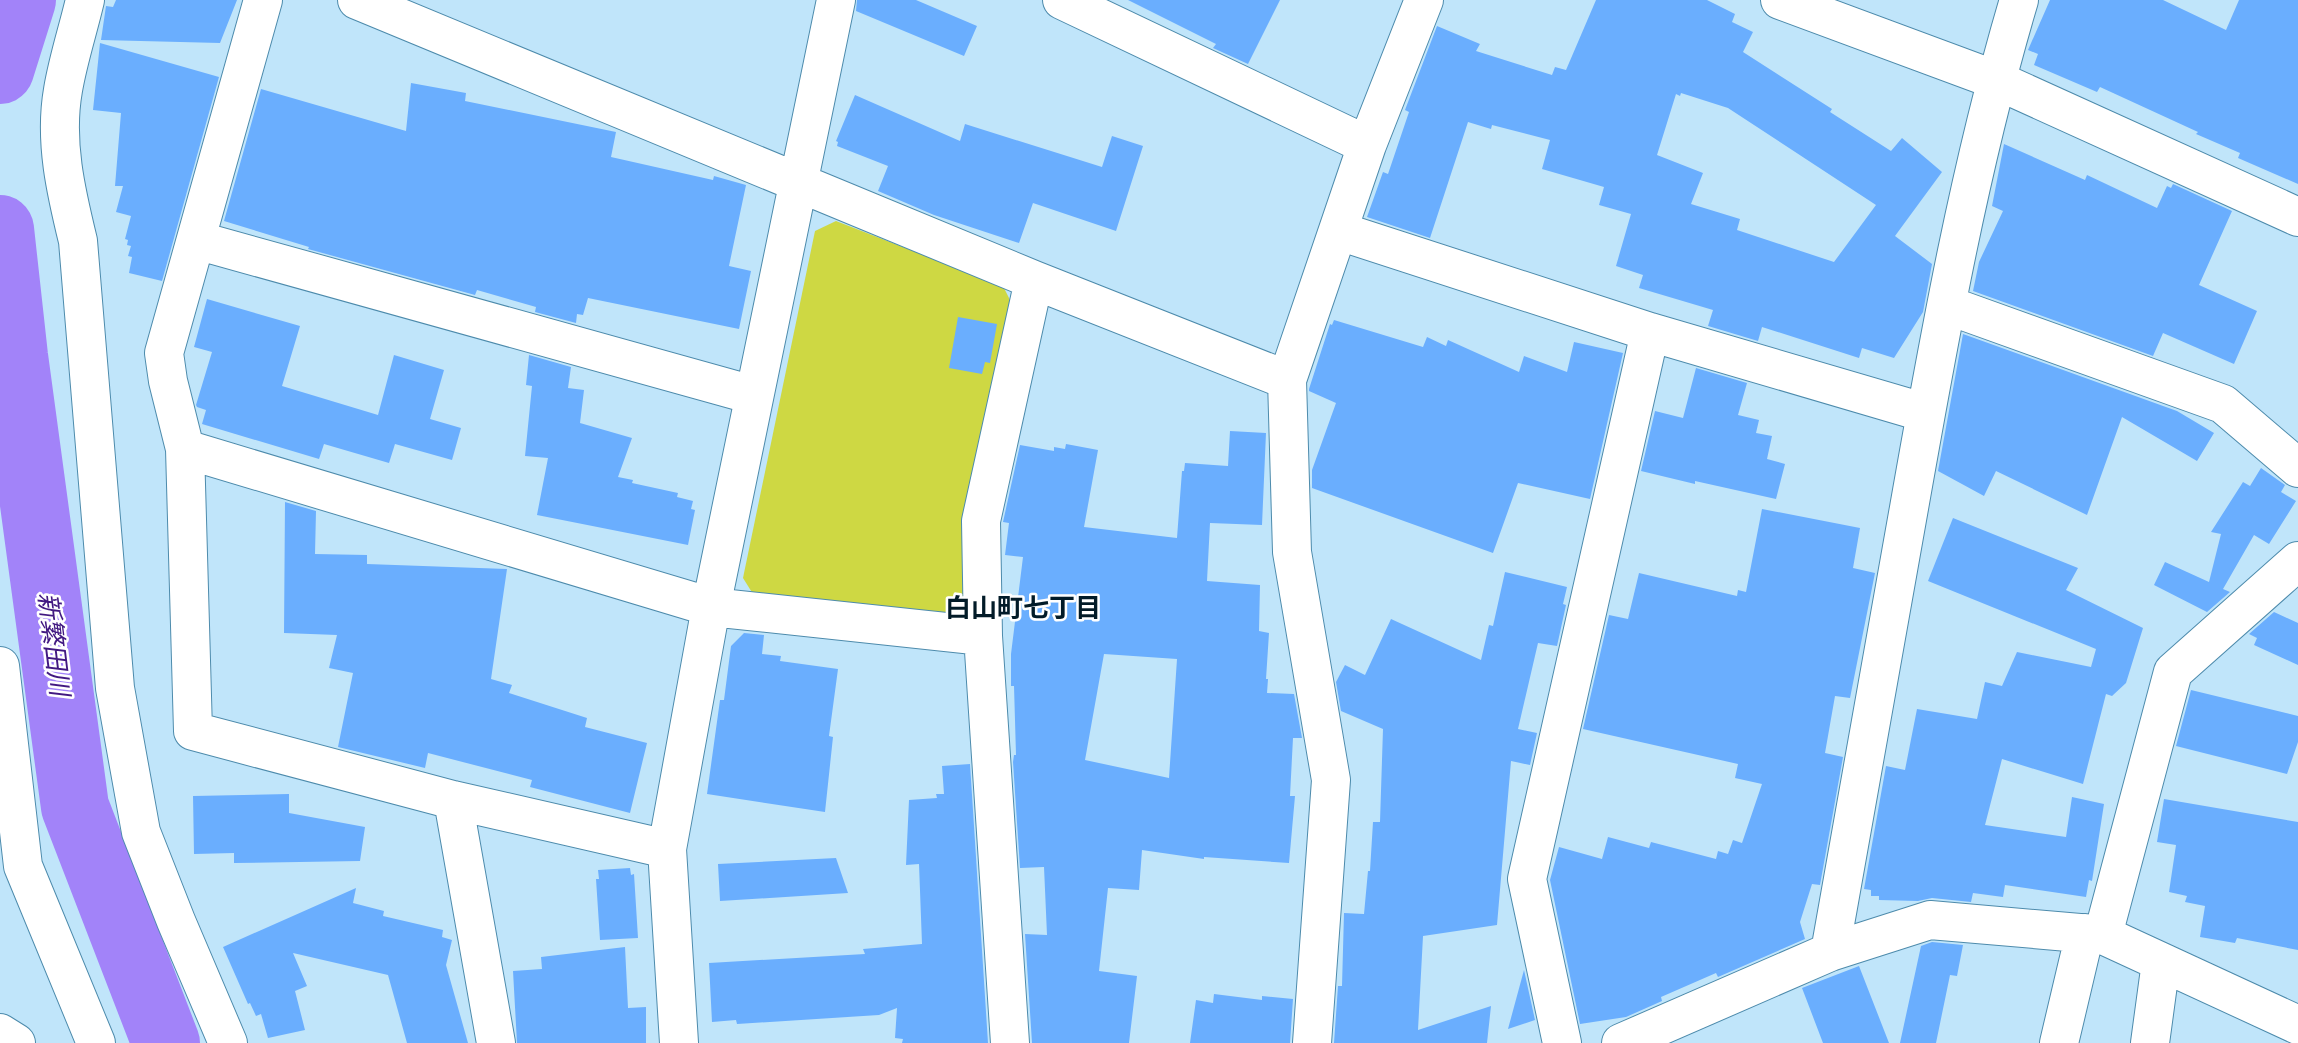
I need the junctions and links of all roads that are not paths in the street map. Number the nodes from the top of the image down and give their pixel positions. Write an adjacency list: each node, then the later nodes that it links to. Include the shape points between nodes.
1 (85, 0): 36 (street, via 62,91 60,150 78,241 115,688 141,832)
2 (263, 0): 14 (street)
3 (357, 0): 11 (street)
4 (836, 0): 11 (street)
5 (1062, 0): 10 (street)
6 (1424, 0): 10 (street)
7 (1780, 0): 9 (street)
8 (2020, 0): 9 (street)
9 (1996, 80): 12 (street); 16 (street)
10 (1367, 145): 13 (street)
11 (798, 182): 15 (street); 19 (street)
12 (2298, 217)
13 (1339, 231): 17 (street); 18 (street)
14 (196, 240): 19 (street); 21 (street, via 164,353)
15 (1034, 280): 18 (street); 25 (street, via 981,521)
16 (1947, 305): 20 (street); 22 (street, via 2223,404)
17 (1650, 332): 20 (street); 41 (street, via 1527,879)
18 (1287, 380): 40 (street, via 1292,552 1331,780)
19 (753, 395): 24 (street)
20 (1926, 413): 30 (street)
21 (185, 449): 24 (street); 27 (street, via 193,731)
22 (2298, 468)
23 (2298, 561): 29 (street, via 2173,672)
24 (710, 607): 25 (street); 28 (street)
25 (983, 636): 39 (street)
26 (0, 666): 35 (street, via 23,866)
27 (453, 800): 28 (street); 37 (street)
28 (667, 849): 38 (street)
29 (2094, 934): 30 (street, via 1930,920); 31 (street); 43 (street)
30 (1830, 952): 42 (street)
31 (2161, 962): 32 (street); 44 (street)
32 (2298, 1025)
33 (0, 1033): 34 (street)
34 (16, 1043)
35 (96, 1043)
36 (228, 1043)
37 (496, 1043)
38 (679, 1043)
39 (1010, 1043)
40 (1312, 1043)
41 (1562, 1043)
42 (1621, 1043)
43 (2059, 1043)
44 (2150, 1043)

